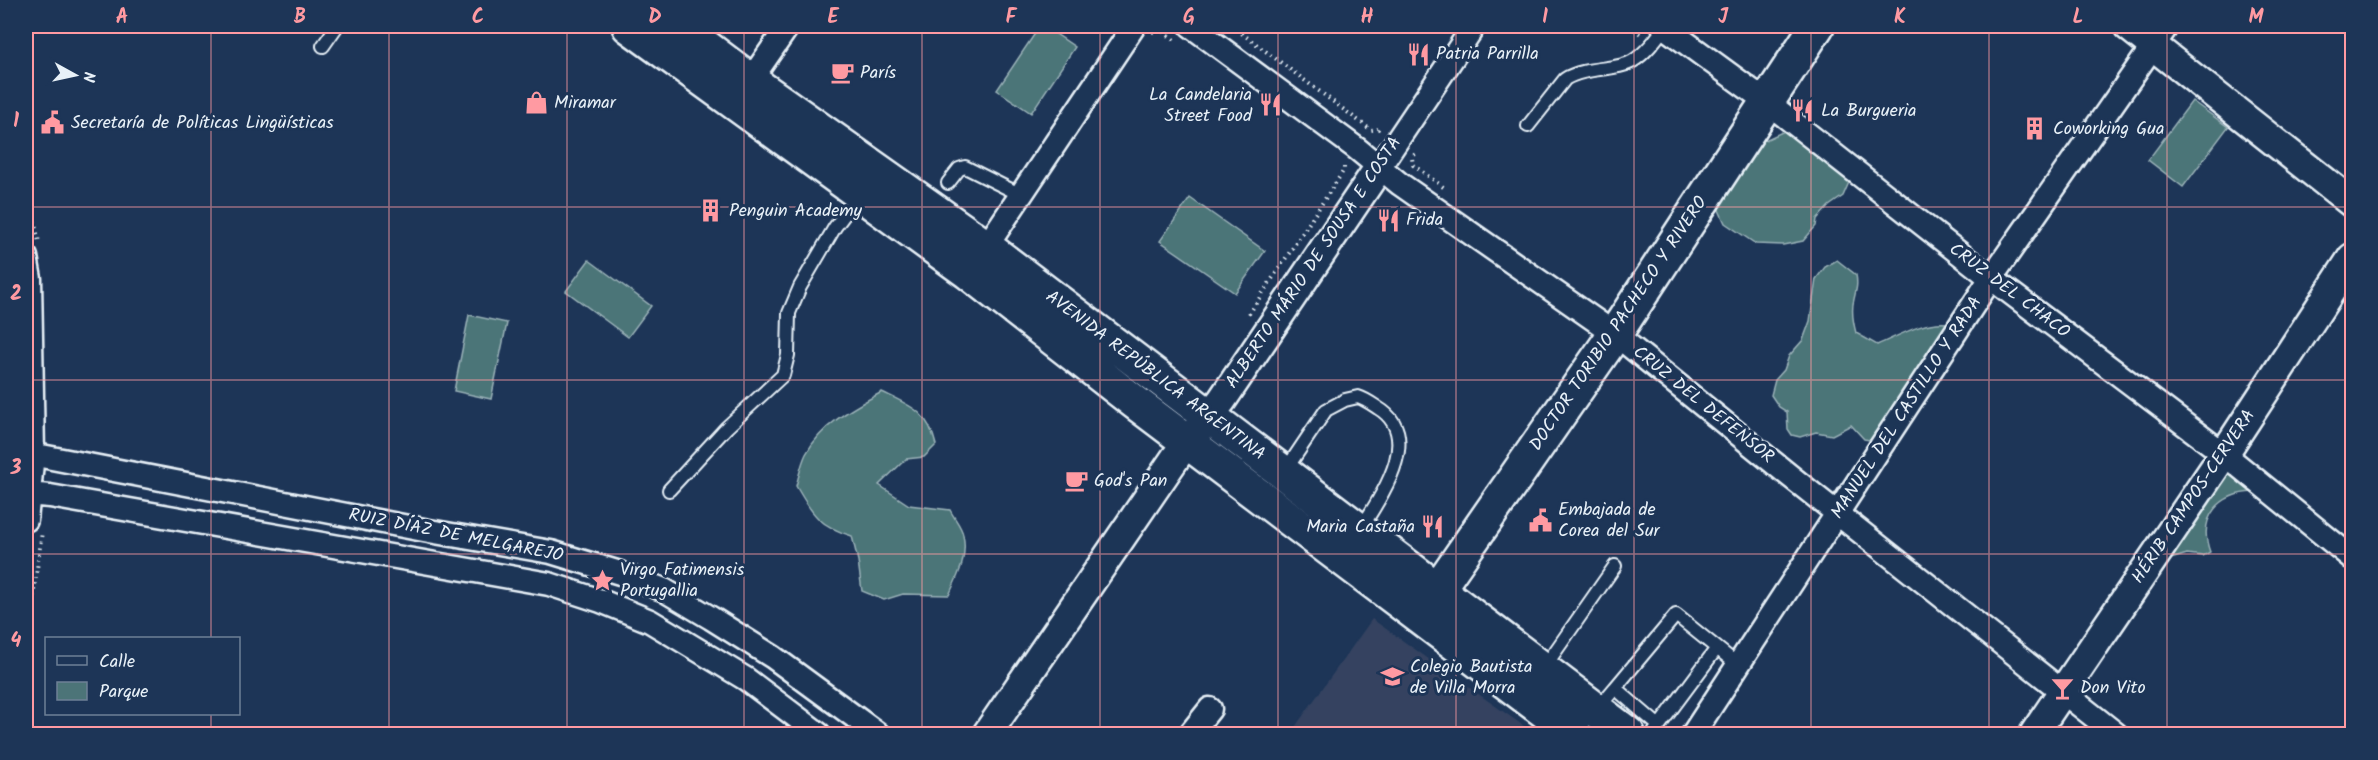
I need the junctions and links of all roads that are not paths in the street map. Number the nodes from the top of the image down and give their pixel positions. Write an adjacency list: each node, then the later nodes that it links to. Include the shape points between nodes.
1 (337, 26): 12 (lane)
2 (629, 26): 13 (main road, AVENIDA REPÚBLICA ARGENTINA)
3 (678, 26): 13 (main road, AVENIDA REPÚBLICA ARGENTINA)
4 (788, 26): 13 (street)
5 (1474, 26): 16 (street, ALBERTO MÁRIO DE SOUSA E COSTA)
6 (1817, 26): 14 (main road, DOCTOR TORIBIO PACHECO Y RIVERO)
7 (2128, 26): 11 (street)
8 (1144, 28): 19 (street)
9 (1658, 30): 14 (street, CRUZ DEL CHACO); 15 (lane, via 1651,45 1632,62 1592,69 1565,79)
10 (1186, 35): 16 (street, CRUZ DEL DEFENSOR)
11 (2160, 35): 20 (street); 24 (street, MANUEL DEL CASTILLO Y RADA)
12 (323, 46)
13 (743, 92): 18 (main road, AVENIDA REPÚBLICA ARGENTINA); 22 (main road, AVENIDA REPÚBLICA ARGENTINA)
14 (1767, 102): 24 (street, CRUZ DEL CHACO); 25 (main road, DOCTOR TORIBIO PACHECO Y RIVERO)
15 (1528, 126)
16 (1380, 166): 25 (street, CRUZ DEL DEFENSOR); 26 (street, ALBERTO MÁRIO DE SOUSA E COSTA)
17 (948, 183): 19 (lane, via 965,167)
18 (857, 191): 22 (main road, AVENIDA REPÚBLICA ARGENTINA); 31 (lane, via 800,287 789,313 788,355 783,375 727,427)
19 (1021, 195): 22 (street)
20 (2352, 203)
21 (26, 257): 28 (street, via 30,279)
22 (977, 260): 26 (main road, AVENIDA REPÚBLICA ARGENTINA); 27 (main road, AVENIDA REPÚBLICA ARGENTINA)
23 (2348, 276): 29 (street, HÉRIB CAMPOS-CERVERA)
24 (1991, 278): 29 (street, CRUZ DEL CHACO); 33 (street, MANUEL DEL CASTILLO Y RADA)
25 (1615, 334): 33 (street, CRUZ DEL DEFENSOR); 40 (main road, DOCTOR TORIBIO PACHECO Y RIVERO)
26 (1208, 416): 27 (street, ALBERTO MÁRIO DE SOUSA E COSTA); 30 (main road, AVENIDA REPÚBLICA ARGENTINA)
27 (1188, 441): 40 (main road, AVENIDA REPÚBLICA ARGENTINA, via 1359,572 1382,575); 52 (street, ALBERTO MÁRIO DE SOUSA E COSTA)
28 (29, 454): 32 (street); 36 (street, RUIZ DÍAZ DE MELGAREJO)
29 (2224, 454): 37 (street, CRUZ DEL CHACO); 46 (street, HÉRIB CAMPOS-CERVERA)
30 (1283, 473): 35 (main road, AVENIDA REPÚBLICA ARGENTINA); 35 (lane, via 1326,410 1336,404 1358,397 1386,413 1396,430 1397,457 1384,492)
31 (669, 490)
32 (27, 494): 34 (street); 38 (street, RUIZ DÍAZ DE MELGAREJO)
33 (1838, 514): 44 (street, MANUEL DEL CASTILLO Y RADA); 46 (street, CRUZ DEL DEFENSOR)
34 (34, 523)
35 (1359, 531): 40 (main road, AVENIDA REPÚBLICA ARGENTINA)
36 (453, 535): 38 (street); 41 (street, RUIZ DÍAZ DE MELGAREJO, via 552,552 620,573 664,590)
37 (2352, 558)
38 (448, 564): 42 (street, RUIZ DÍAZ DE MELGAREJO, via 549,584 601,601 650,621)
39 (1615, 566): 45 (lane)
40 (1430, 607): 45 (main road, AVENIDA REPÚBLICA ARGENTINA); 48 (main road, AVENIDA REPÚBLICA ARGENTINA)
41 (711, 618): 42 (street); 51 (street, RUIZ DÍAZ DE MELGAREJO, via 773,657)
42 (692, 645): 50 (street, RUIZ DÍAZ DE MELGAREJO, via 746,679)
43 (1717, 648): 44 (lane); 48 (lane, via 1674,615); 49 (lane)
44 (1738, 665): 55 (street, MANUEL DEL CASTILLO Y RADA)
45 (1542, 670): 48 (main road, AVENIDA REPÚBLICA ARGENTINA)
46 (2062, 691): 56 (street, HÉRIB CAMPOS-CERVERA); 57 (street, CRUZ DEL DEFENSOR)
47 (1210, 709): 53 (street)
48 (1596, 711): 49 (lane); 54 (main road, AVENIDA REPÚBLICA ARGENTINA)
49 (1656, 730)
50 (819, 735)
51 (878, 735)
52 (987, 735)
53 (1190, 735)
54 (1628, 735)
55 (1693, 735)
56 (2034, 735)
57 (2116, 735)

